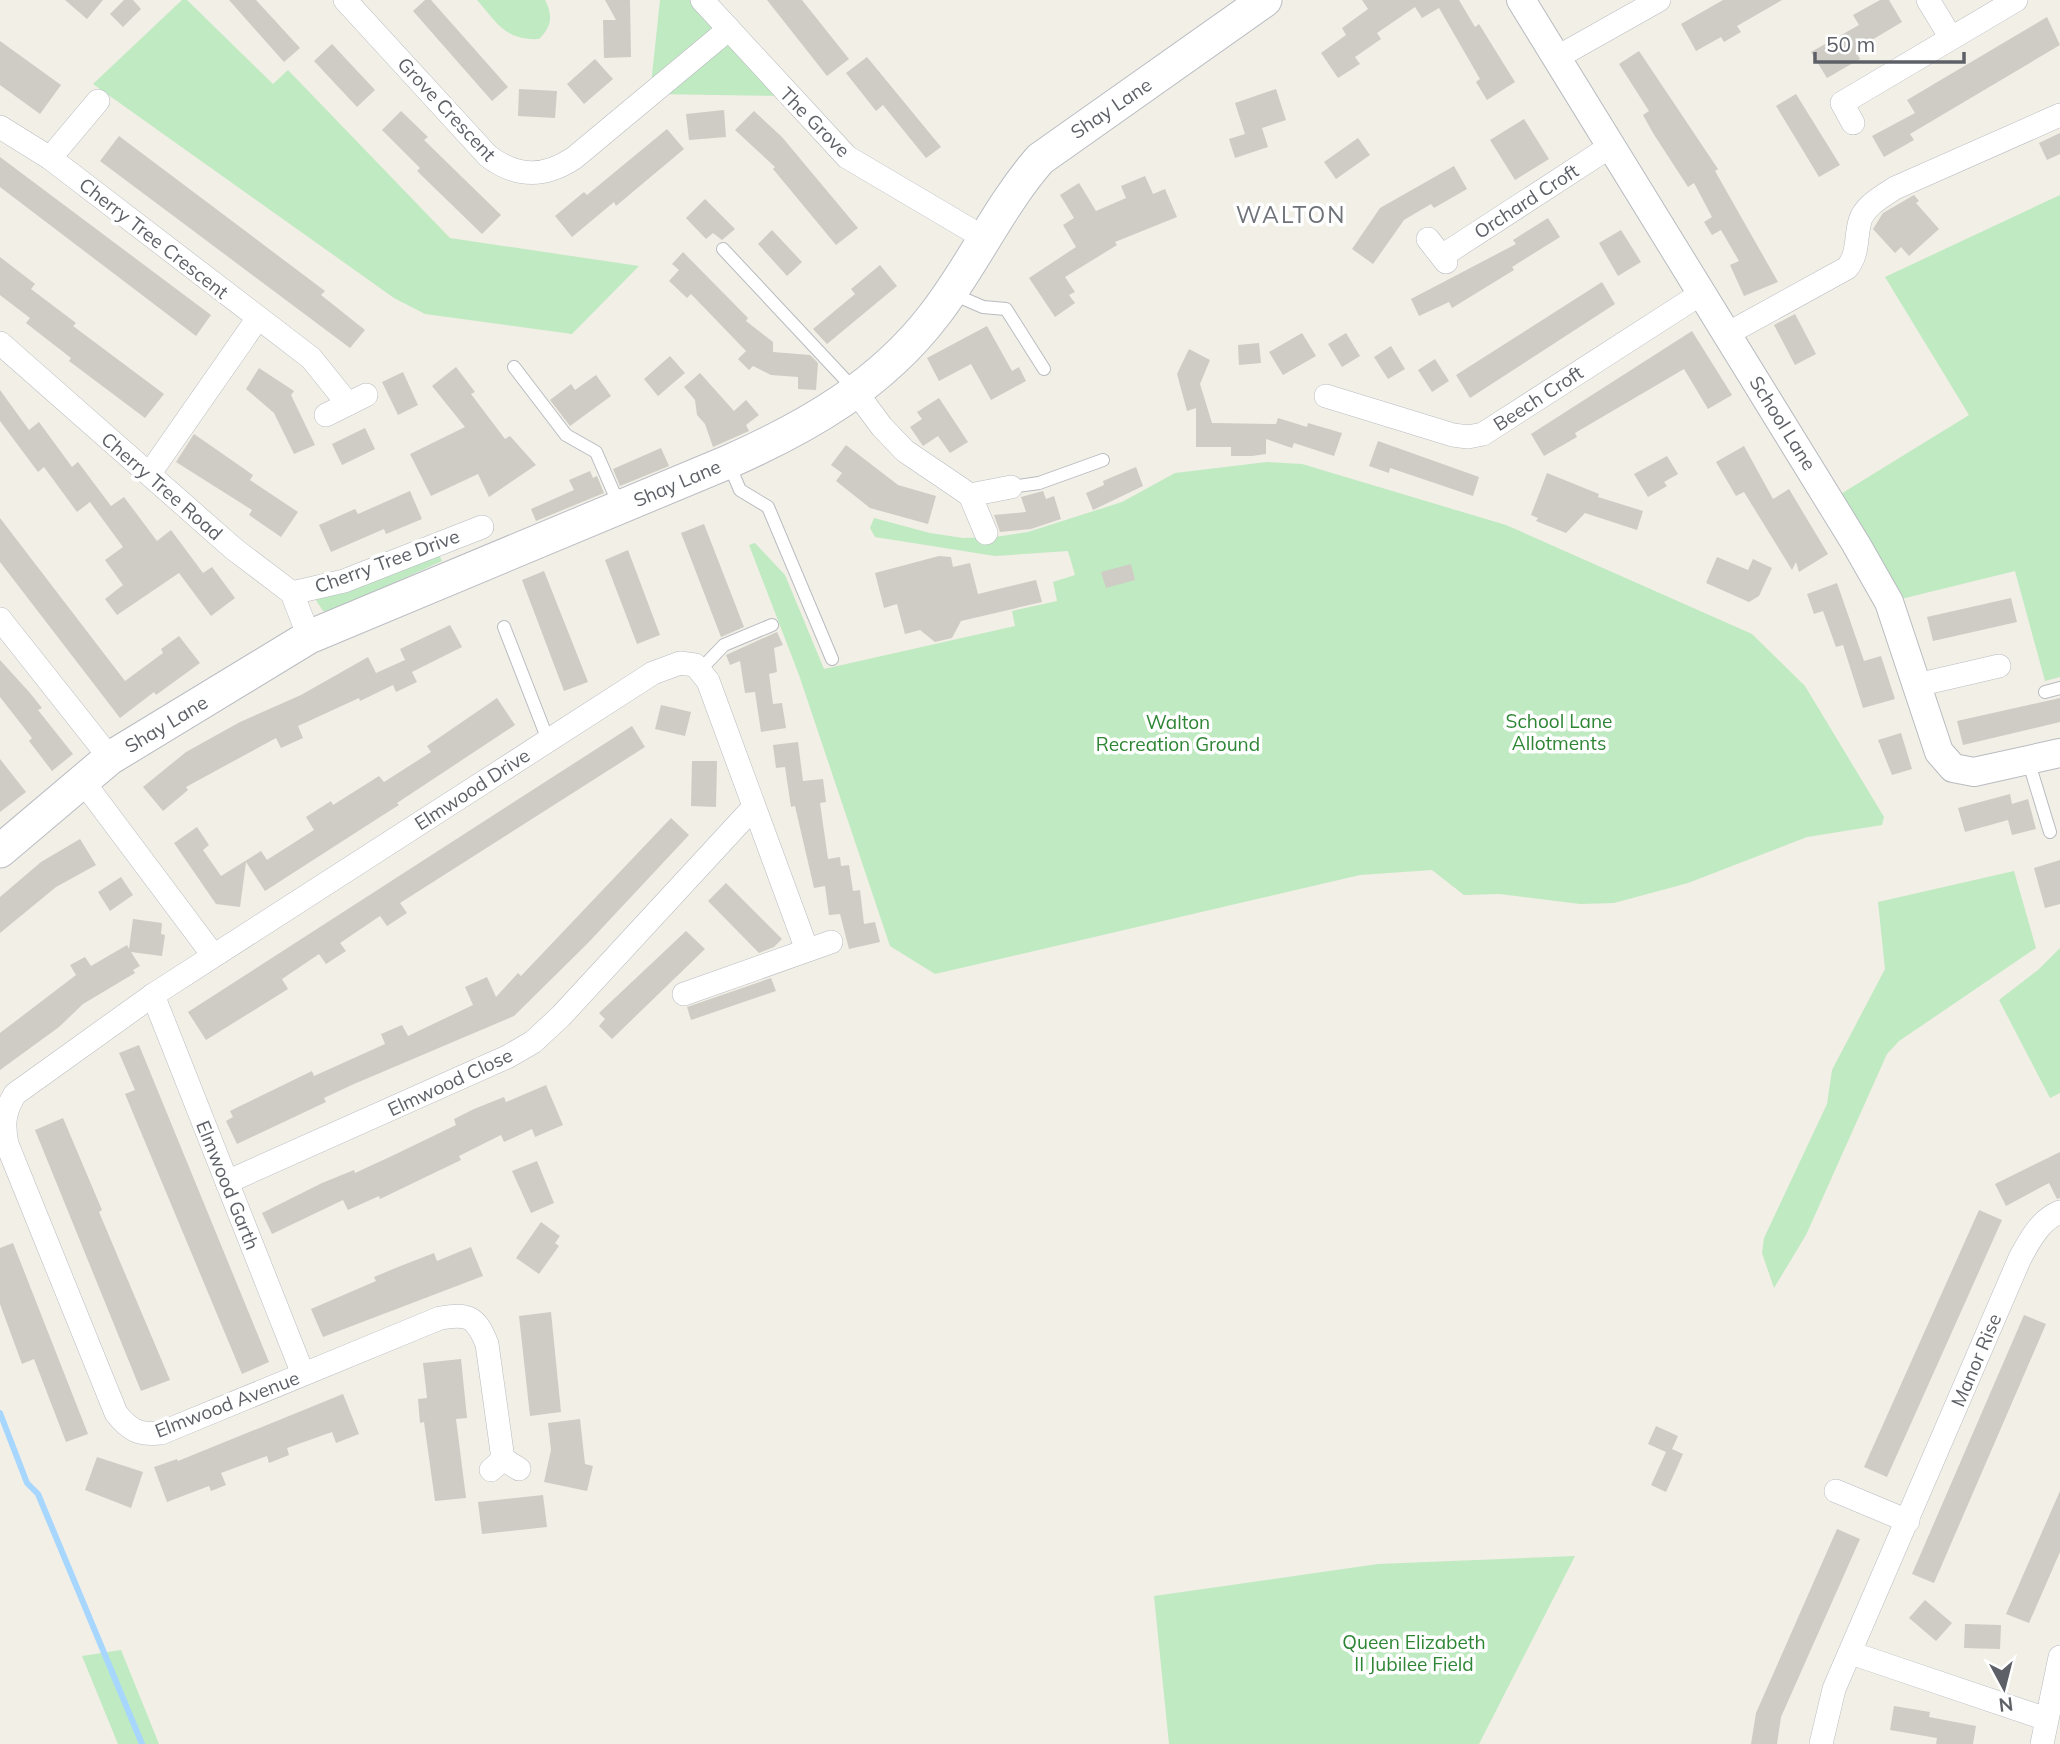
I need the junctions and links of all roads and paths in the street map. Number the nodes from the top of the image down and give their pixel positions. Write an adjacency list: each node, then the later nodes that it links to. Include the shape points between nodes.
1 (345, 0): 8 (street, Grove Crescent, via 488,156 516,172 531,174 547,173 574,158)
2 (702, 0): 8 (street, The Grove)
3 (1265, 0): 17 (main road, Shay Lane, via 1054,147 1022,180)
4 (1521, 0): 10 (street, School Lane)
5 (1659, 0): 10 (street)
6 (1928, 0): 9 (street)
7 (2016, 0): 9 (street)
8 (729, 29): 17 (street, The Grove, via 848,157)
9 (1951, 38): 13 (street, via 1842,103)
10 (1556, 58): 15 (street, School Lane)
11 (98, 101): 16 (street)
12 (2060, 115): 23 (street, via 1895,188 1860,219 1855,258 1847,268)
13 (1853, 123)
14 (0, 127): 16 (street, Cherry Tree Crescent)
15 (1611, 146): 19 (street, Orchard Croft); 21 (street, School Lane)
16 (50, 158): 22 (street, Cherry Tree Crescent)
17 (986, 239): 20 (main road, Shay Lane)
18 (723, 249): 27 (lane)
19 (1439, 253)
20 (950, 292): 26 (lane, via 983,307 1006,309); 27 (main road, Shay Lane, via 908,346)
21 (1702, 293): 23 (street, School Lane); 28 (street, Beech Croft, via 1483,434 1453,435 1361,398)
22 (258, 318): 29 (street, Cherry Tree Crescent, via 357,399); 32 (street)
23 (1727, 334): 46 (street, School Lane, via 1889,603)
24 (0, 343): 32 (street, Cherry Tree Road)
25 (514, 367): 35 (lane, via 566,435 596,452)
26 (1044, 369)
27 (856, 392): 31 (main road, Shay Lane, via 788,435); 34 (street, via 905,451)
28 (1326, 396)
29 (326, 415)
30 (1103, 460): 33 (lane, via 1039,483)
31 (728, 462): 35 (main road, Shay Lane); 43 (lane, via 740,490 768,507)
32 (149, 472): 38 (street, Cherry Tree Road, via 234,549)
33 (1011, 487): 34 (street)
34 (970, 495): 37 (street)
35 (620, 507): 42 (main road, Shay Lane)
36 (482, 527): 38 (street, Cherry Tree Drive, via 344,581)
37 (986, 533)
38 (292, 593): 42 (street)
39 (0, 619): 51 (street)
40 (772, 625): 45 (lane, via 724,645)
41 (504, 628): 49 (lane)
42 (309, 637): 51 (main road, Shay Lane)
43 (832, 659)
44 (1987, 664): 46 (street)
45 (701, 669): 49 (street, Elmwood Drive, via 680,663 653,673); 54 (street)
46 (1917, 685): 52 (street, School Lane, via 1939,752 1953,768 1974,772)
47 (2060, 688): 48 (lane)
48 (2045, 692)
49 (548, 740): 59 (street, Elmwood Drive)
50 (2060, 753): 52 (street, School Lane)
51 (110, 758): 53 (main road, Shay Lane)
52 (2028, 760): 55 (lane)
53 (82, 780): 56 (main road, Shay Lane); 59 (street)
54 (753, 808): 58 (street); 63 (street, Elmwood Close, via 533,1042)
55 (2050, 832)
56 (1, 847)
57 (831, 942): 58 (street)
58 (807, 950): 60 (street)
59 (213, 955): 61 (street, Elmwood Drive)
60 (684, 994)
61 (153, 995): 62 (street, Elmwood Drive, via 15,1094); 63 (street, Elmwood Garth)
62 (6, 1109): 65 (street, Elmwood Avenue, via 7,1144 127,1428 141,1435 161,1433)
63 (227, 1182): 65 (street, Elmwood Garth)
64 (2060, 1212): 68 (street, Manor Rise, via 2034,1233 2020,1258)
65 (303, 1374): 66 (street, Elmwood Avenue, via 440,1318 470,1318 481,1328 487,1344)
66 (504, 1466)
67 (1836, 1491): 68 (street)
68 (1908, 1521): 69 (street, Manor Rise)
69 (1851, 1653): 71 (street); 72 (street, Manor Rise, via 1834,1689)
70 (2060, 1657): 71 (street)
71 (2046, 1719): 73 (street)
72 (1821, 1744)
73 (2042, 1744)

